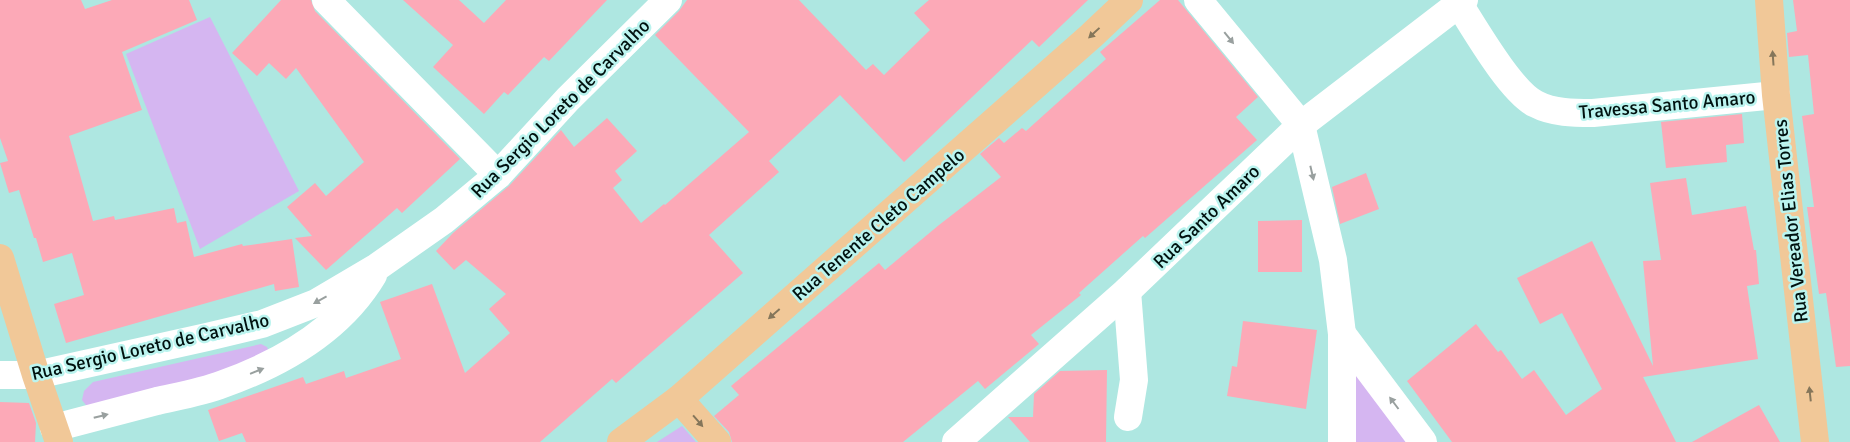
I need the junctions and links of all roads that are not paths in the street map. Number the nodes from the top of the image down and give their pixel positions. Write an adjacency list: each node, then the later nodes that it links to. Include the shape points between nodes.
1 (326, 0): 9 (street)
2 (668, 0): 9 (street, Rua Sergio Loreto de Carvalho, via 568,99)
3 (1129, 0): 16 (main road, Rua Tenente Cleto Campelo, one-way to 16)
4 (1198, 0): 8 (street, one-way to 8)
5 (1769, 0): 7 (main road, Rua Vereador Elias Torres, one-way to 5)
6 (1461, 2): 7 (street, Travessa Santo Amaro, via 1491,55 1523,96 1537,105 1568,113 1592,113); 8 (street, Rua Santo Amaro)
7 (1776, 94): 24 (main road, Rua Vereador Elias Torres, one-way to 7)
8 (1301, 125): 12 (street, Rua Santo Amaro); 13 (street, one-way to 13, via 1333,260)
9 (498, 175): 11 (street, Rua Sergio Loreto de Carvalho, via 444,220)
10 (0, 258): 15 (main road)
11 (377, 267): 15 (street, Rua Sergio Loreto de Carvalho, one-way to 15, via 316,303 262,324); 18 (street, Rua Sergio Loreto de Carvalho, one-way to 11, via 221,385 264,368 299,349 330,325 353,303)
12 (1127, 291): 17 (street, via 1134,380); 21 (street, Rua Santo Amaro)
13 (1342, 334): 22 (street); 23 (street, one-way to 13)
14 (0, 375): 15 (street, Rua Sergio Loreto de Carvalho)
15 (36, 375): 18 (main road)
16 (679, 399): 19 (main road, Rua Tenente Cleto Campelo); 20 (main road, one-way to 20)
17 (1128, 417)
18 (56, 435)
19 (621, 442)
20 (717, 442)
21 (956, 442)
22 (1342, 442)
23 (1424, 442)
24 (1815, 442)

